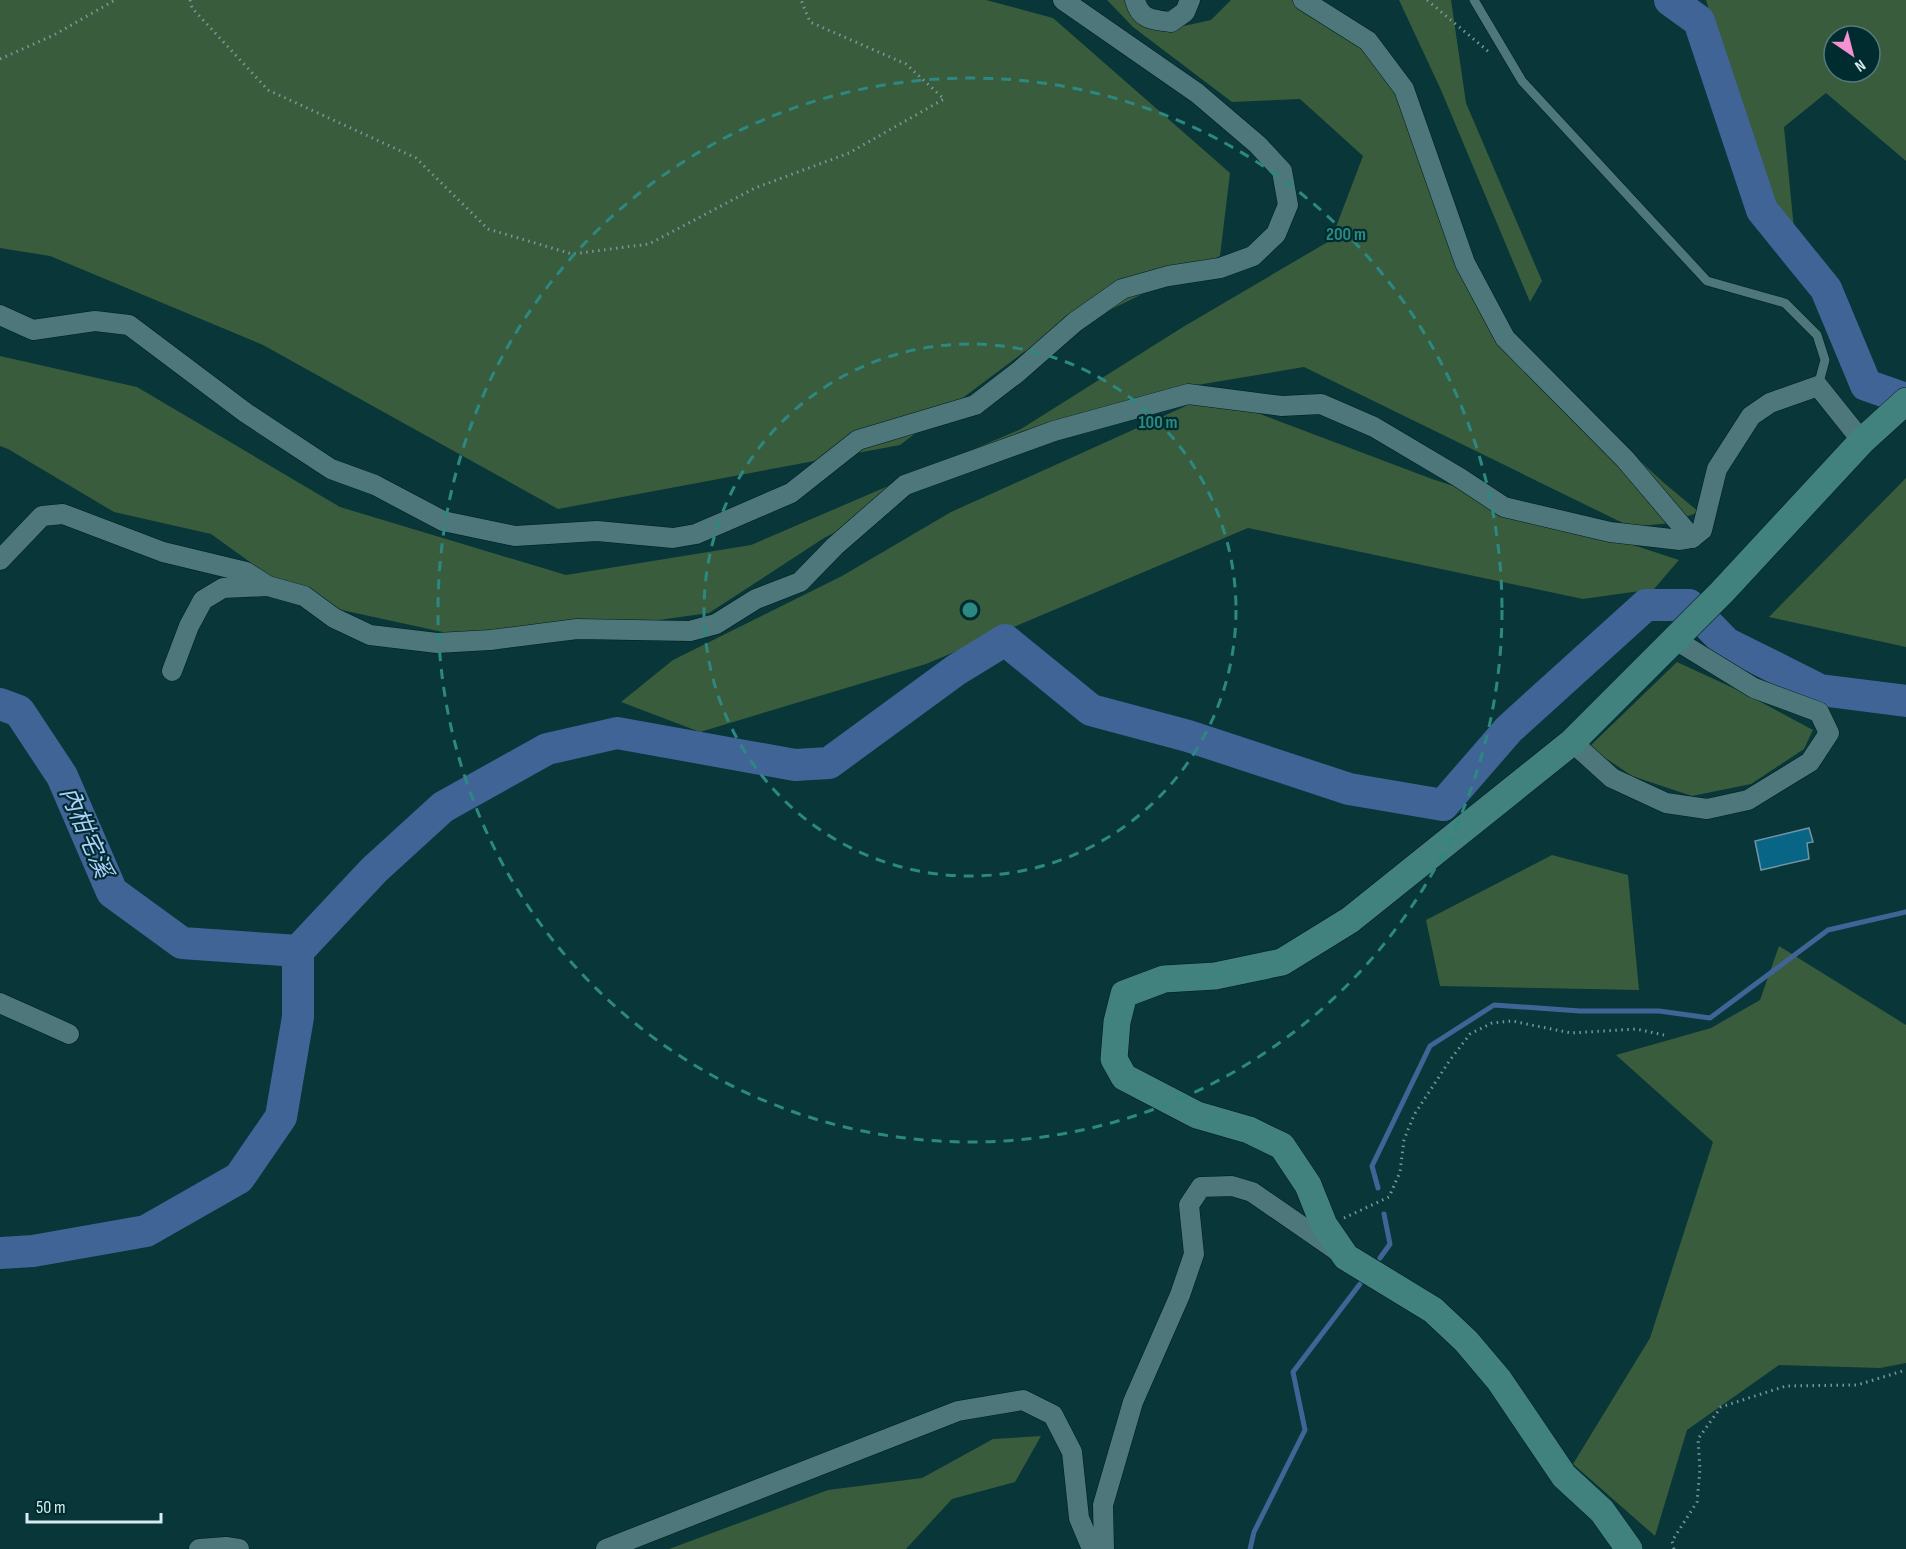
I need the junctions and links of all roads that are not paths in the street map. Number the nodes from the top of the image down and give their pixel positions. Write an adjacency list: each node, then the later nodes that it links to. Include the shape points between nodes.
1 (1063, 0): 6 (street, via 1197,93 1282,171 1288,205 1276,234 1253,256 1220,268 1168,276 1122,289 1075,322 975,405 858,440 791,493 696,534 673,538 597,531 515,536 443,521 375,485 331,469 246,413 129,324 94,321 33,330)
2 (1136, 0): 3 (street, via 1137,9 1149,19 1171,22 1185,12)
3 (1190, 0)
4 (1304, 0): 10 (street, via 1368,41 1404,89 1465,263 1505,338 1625,459)
5 (1474, 0): 7 (lane, via 1522,81 1707,280 1785,303 1817,335 1825,360)
6 (0, 315)
7 (1818, 386): 9 (street); 10 (street, via 1770,403 1751,416 1717,469 1702,530)
8 (1906, 401): 9 (street)
9 (1862, 441): 13 (street)
10 (1692, 538): 12 (street, via 1610,532 1504,507 1374,427 1322,404 1282,406 1188,394 1054,431 904,485 800,582 756,599 716,624 690,632 577,629 437,643 370,635 334,618 304,596)
11 (0, 560): 12 (street, via 42,516 63,514 163,552 246,572)
12 (268, 586): 14 (street, via 223,588 202,600)
13 (1678, 635): 15 (street); 15 (street, via 1754,688 1819,712 1829,733 1810,762 1748,800 1707,809 1666,803 1612,778)
14 (172, 671)
15 (1572, 742): 18 (street, via 1350,920 1306,949 1282,962 1215,976 1164,979 1124,994 1114,1059 1124,1077 1197,1115 1249,1130 1282,1146 1308,1185 1324,1225)
16 (0, 1003): 17 (street)
17 (69, 1034)
18 (1346, 1257): 23 (street, via 1252,1192 1232,1186 1201,1187 1189,1205 1194,1254 1133,1402 1104,1505); 24 (street, via 1433,1310 1466,1341 1499,1380 1564,1476 1602,1511)
19 (199, 1549): 20 (street)
20 (239, 1549)
21 (606, 1549): 22 (street, via 958,1411 1023,1400 1053,1415 1072,1452 1079,1518)
22 (1092, 1549)
23 (1104, 1549)
24 (1629, 1549)

